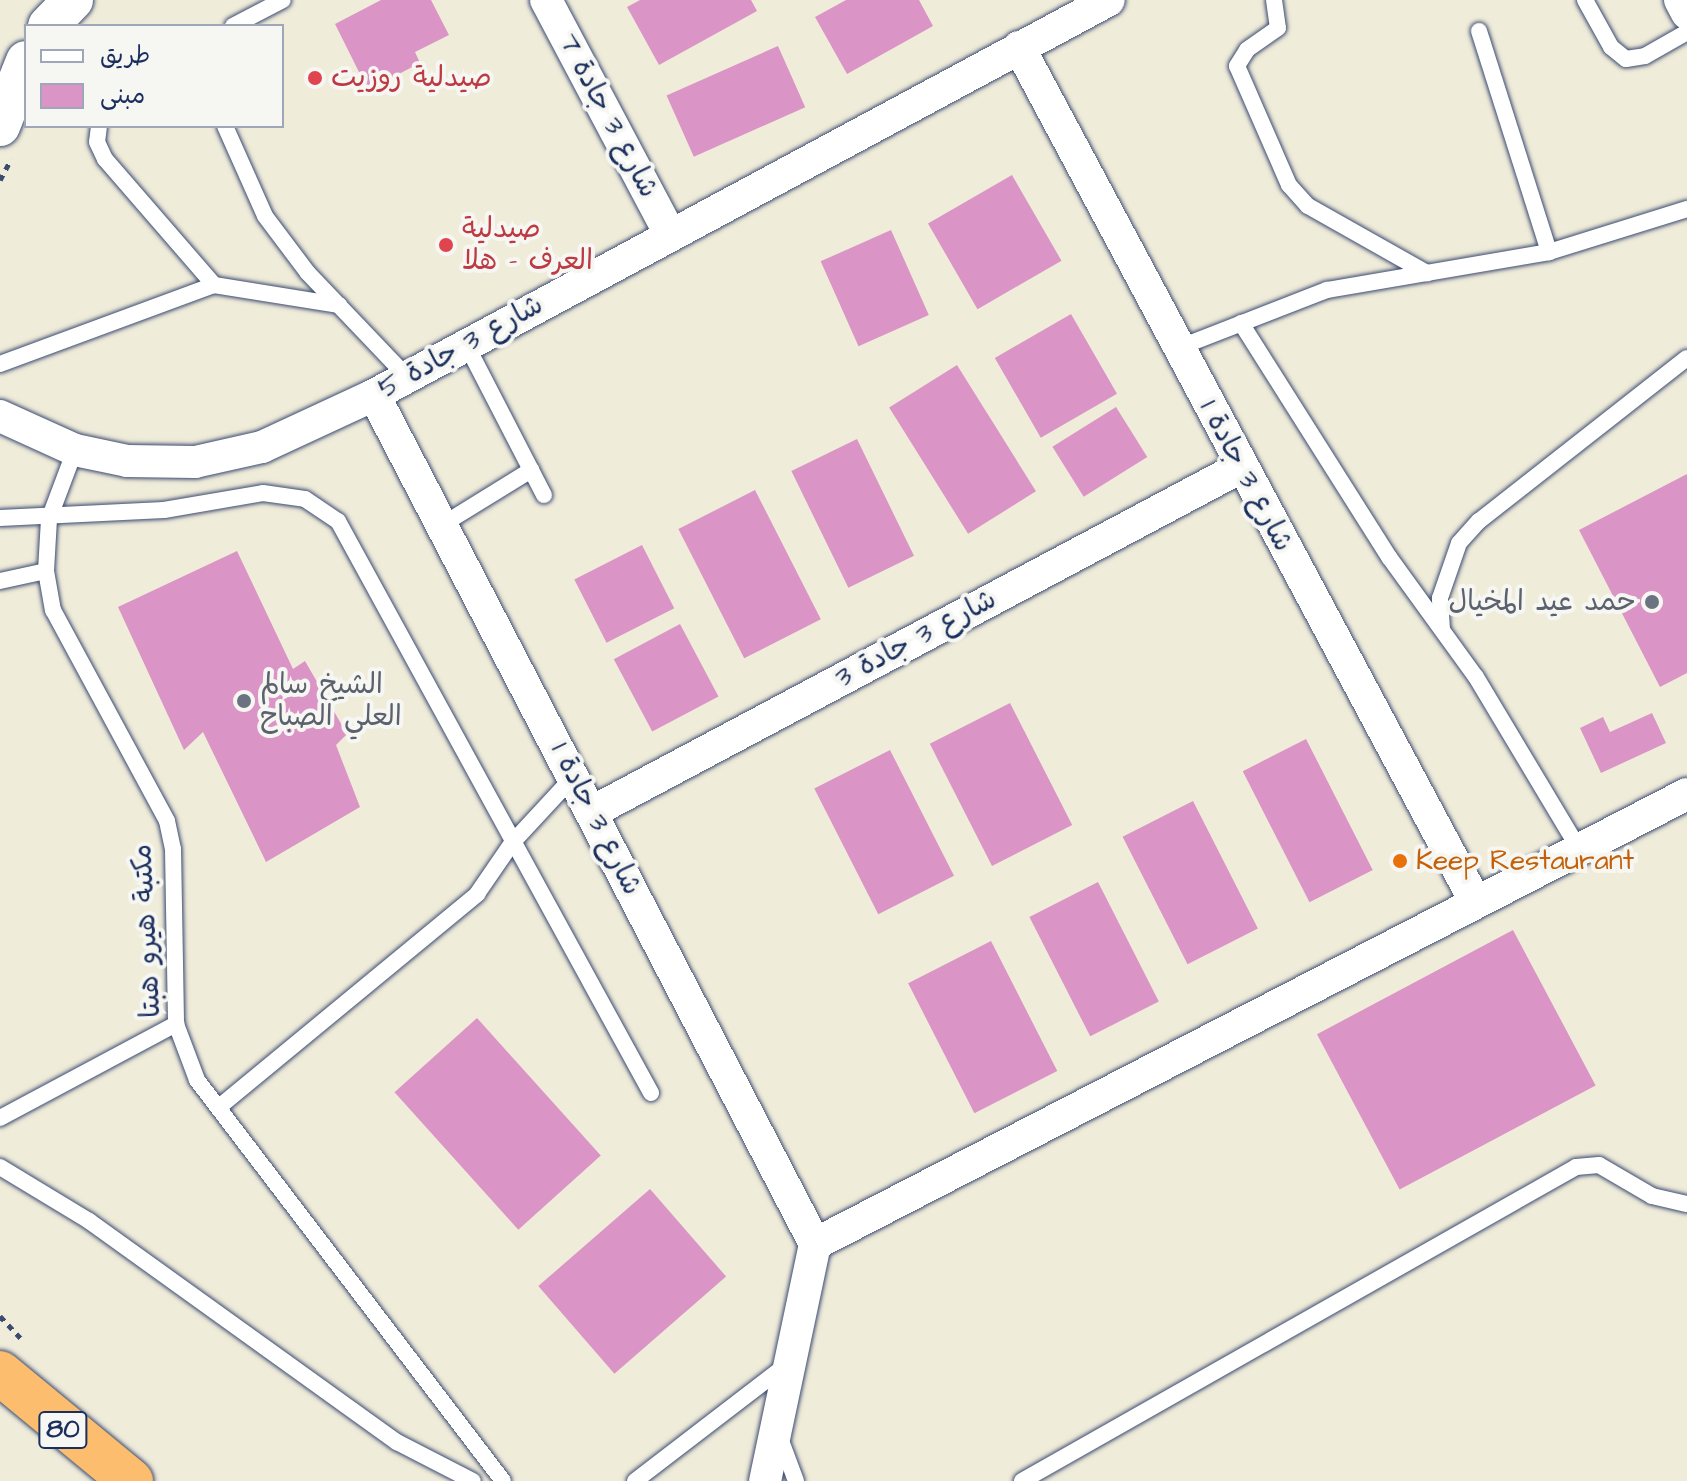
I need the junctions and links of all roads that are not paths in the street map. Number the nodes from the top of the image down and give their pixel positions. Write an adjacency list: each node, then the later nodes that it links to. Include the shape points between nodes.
1 (73, 0): 9 (street)
2 (283, 0): 10 (lane)
3 (546, 0): 19 (street, شارع 3 جادة 7)
4 (1109, 0): 13 (street, شارع 3 جادة 5)
5 (1274, 0): 21 (lane, via 1278,28 1247,50 1237,66 1289,185 1308,206)
6 (1585, 0): 12 (lane, via 1611,47 1626,59 1645,56)
7 (1680, 0): 8 (street)
8 (1687, 13)
9 (50, 24)
10 (237, 24)
11 (1479, 31): 20 (lane)
12 (1687, 32)
13 (1019, 47): 19 (street, شارع 3 جادة 5); 26 (street, شارع 3 جادة 1)
14 (24, 66): 15 (street)
15 (0, 126)
16 (99, 128): 22 (lane, via 97,142 105,159)
17 (226, 128): 23 (lane, via 265,216)
18 (1687, 209): 20 (lane)
19 (669, 232): 25 (street, شارع 3 جادة 5)
20 (1549, 252): 21 (lane)
21 (1427, 273): 24 (lane, via 1327,290)
22 (214, 285): 23 (lane); 28 (lane)
23 (339, 305): 29 (lane)
24 (1241, 323): 26 (lane); 41 (lane)
25 (466, 344): 29 (street, شارع 3 جادة 5); 34 (lane)
26 (1178, 348): 33 (street, شارع 3 جادة 1)
27 (1687, 358): 41 (lane, via 1479,521 1459,543 1440,598)
28 (0, 364)
29 (407, 377): 30 (street, شارع 3 جادة 5)
30 (374, 395): 32 (street, شارع 3 جادة 5, via 262,447 195,462 127,461); 38 (street, شارع 3 جادة 1)
31 (0, 416): 32 (street, شارع 3 جادة 5)
32 (75, 450): 37 (lane, مكتبة هيرو هبتا)
33 (1241, 467): 44 (street, شارع 3 جادة 3); 47 (street, شارع 3 جادة 1)
34 (531, 470): 35 (lane); 38 (lane)
35 (544, 495)
36 (0, 518): 37 (lane)
37 (49, 519): 39 (lane, مكتبة هيرو هبتا); 45 (lane, via 164,510 263,493 305,499 338,521)
38 (442, 525): 42 (street, شارع 3 جادة 1)
39 (46, 571): 40 (lane); 48 (lane, مكتبة هيرو هبتا, via 53,610 167,821 173,849)
40 (0, 581)
41 (1442, 631): 46 (lane)
42 (574, 776): 44 (street, شارع 3 جادة 1); 45 (lane)
43 (1687, 794): 46 (street)
44 (592, 812): 54 (street, شارع 3 جادة 1)
45 (512, 843): 49 (lane); 50 (lane, via 477,894)
46 (1579, 849): 47 (street)
47 (1476, 903): 54 (street)
48 (176, 1024): 50 (lane, مكتبة هيرو هبتا, via 197,1080); 51 (lane)
49 (651, 1093)
50 (219, 1107): 60 (lane, مكتبة هيرو هبتا)
51 (0, 1118)
52 (0, 1167): 59 (lane, via 89,1221 397,1442)
53 (1687, 1204): 64 (lane, via 1652,1196 1599,1165 1576,1167)
54 (815, 1244): 55 (street)
55 (790, 1362): 57 (street); 61 (lane)
56 (0, 1373): 58 (highway, 80)
57 (776, 1429): 62 (street); 63 (lane)
58 (131, 1481)
59 (473, 1481)
60 (503, 1481)
61 (635, 1481)
62 (765, 1481)
63 (796, 1481)
64 (1022, 1481)

